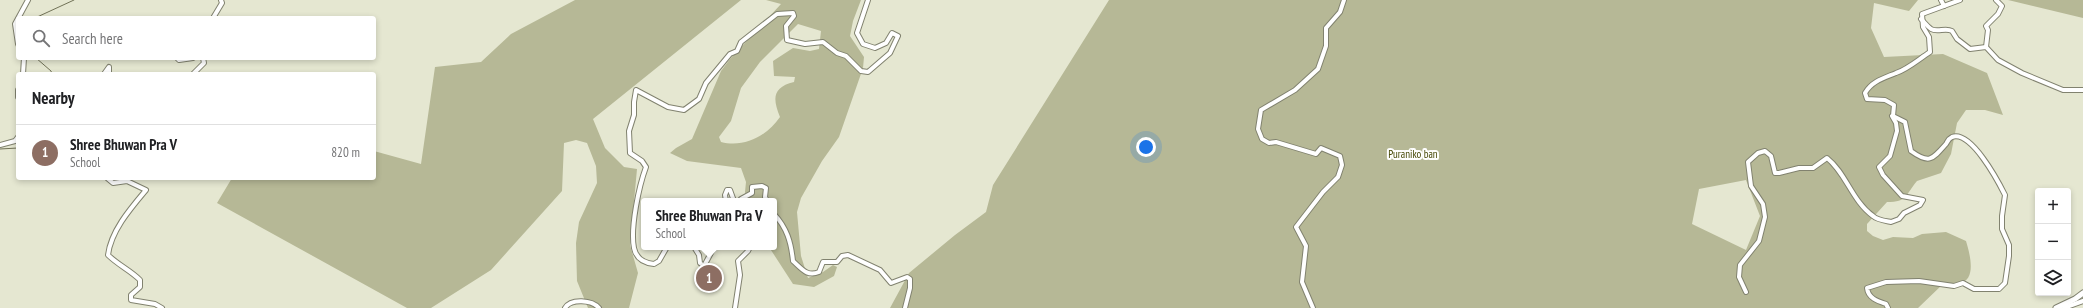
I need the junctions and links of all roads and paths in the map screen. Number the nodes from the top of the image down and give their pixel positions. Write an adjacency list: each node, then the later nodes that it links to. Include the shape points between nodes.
1 (28, 0): 9 (street)
2 (221, 0): 10 (street, via 222,3)
3 (868, 0): 31 (street, via 857,33 863,44 875,48 886,43 892,33 898,36 890,53 868,72 861,72 846,56 837,53 823,42 805,44 787,40 786,26 794,16 793,13 777,14 741,42 737,51 730,54 706,83 699,99 684,110 668,107 636,90 634,115 629,131 630,153 646,167 639,185 633,235 634,248 642,261 654,264 659,261)
4 (1344, 0): 43 (street, via 1340,12 1326,28 1326,46 1318,69 1295,90 1262,110 1258,129 1262,139 1269,143 1276,142 1316,154 1322,148 1340,156 1342,165 1338,177 1296,227 1306,246 1302,282)
5 (1941, 0): 8 (street)
6 (1960, 0): 8 (street)
7 (1996, 0): 12 (street, via 2002,6 1986,26)
8 (1944, 6): 11 (street, via 1922,14)
9 (19, 16)
10 (214, 16)
11 (1921, 19): 12 (street, via 1933,30 1952,31 1957,39 1970,49); 20 (street, via 1929,37 1930,52 1896,74 1881,78 1865,92 1867,99 1884,100 1894,105)
12 (1986, 47): 19 (street, via 1998,60 2028,75 2063,90)
13 (24, 60): 15 (street)
14 (203, 60): 18 (street, via 204,63)
15 (23, 72)
16 (105, 72): 17 (street, via 109,67)
17 (109, 72)
18 (195, 72)
19 (2083, 90)
20 (1893, 116): 35 (street, via 1897,131 1890,156 1879,167 1902,196 1923,200 1920,205 1904,212 1899,219 1891,222 1873,217 1853,195 1848,183 1827,158 1813,168 1799,168 1779,173 1775,173 1771,156 1765,151 1748,162 1751,186 1763,204 1765,217 1759,241 1740,265 1739,277); 44 (street, via 1905,122 1911,151 1923,160 1935,156 1949,139 1959,136 1978,151 2005,195 2002,230 2009,245 2009,256 2005,283 1999,289 1974,289 1963,283 1954,286 1919,281 1886,282 1867,288 1875,301 1886,304)
21 (16, 140): 22 (street)
22 (0, 145)
23 (109, 180): 25 (street, via 113,183)
24 (127, 180): 38 (street, via 146,190 133,205 110,242 108,254 118,265 128,269 140,280 140,288 131,295 131,300 155,304)
25 (127, 180)
26 (725, 198): 27 (street, via 727,190 730,190)
27 (733, 198)
28 (743, 198): 29 (street, via 752,193 752,187 762,186 766,188)
29 (766, 198)
30 (777, 217): 42 (street, via 791,240 793,261 807,273 812,275 819,272 823,262 837,262 842,256 848,255 880,270 891,283 910,278)
31 (664, 250)
32 (696, 250): 33 (street, via 700,263 704,266)
33 (713, 250)
34 (749, 250): 41 (street, via 738,261 740,275)
35 (1746, 292)
36 (2083, 293): 45 (street)
37 (2083, 301): 46 (street)
38 (162, 308)
39 (565, 308): 40 (street, via 575,301 596,305)
40 (599, 308)
41 (735, 308)
42 (905, 308)
43 (1313, 308)
44 (1888, 308)
45 (2056, 308)
46 (2064, 308)

